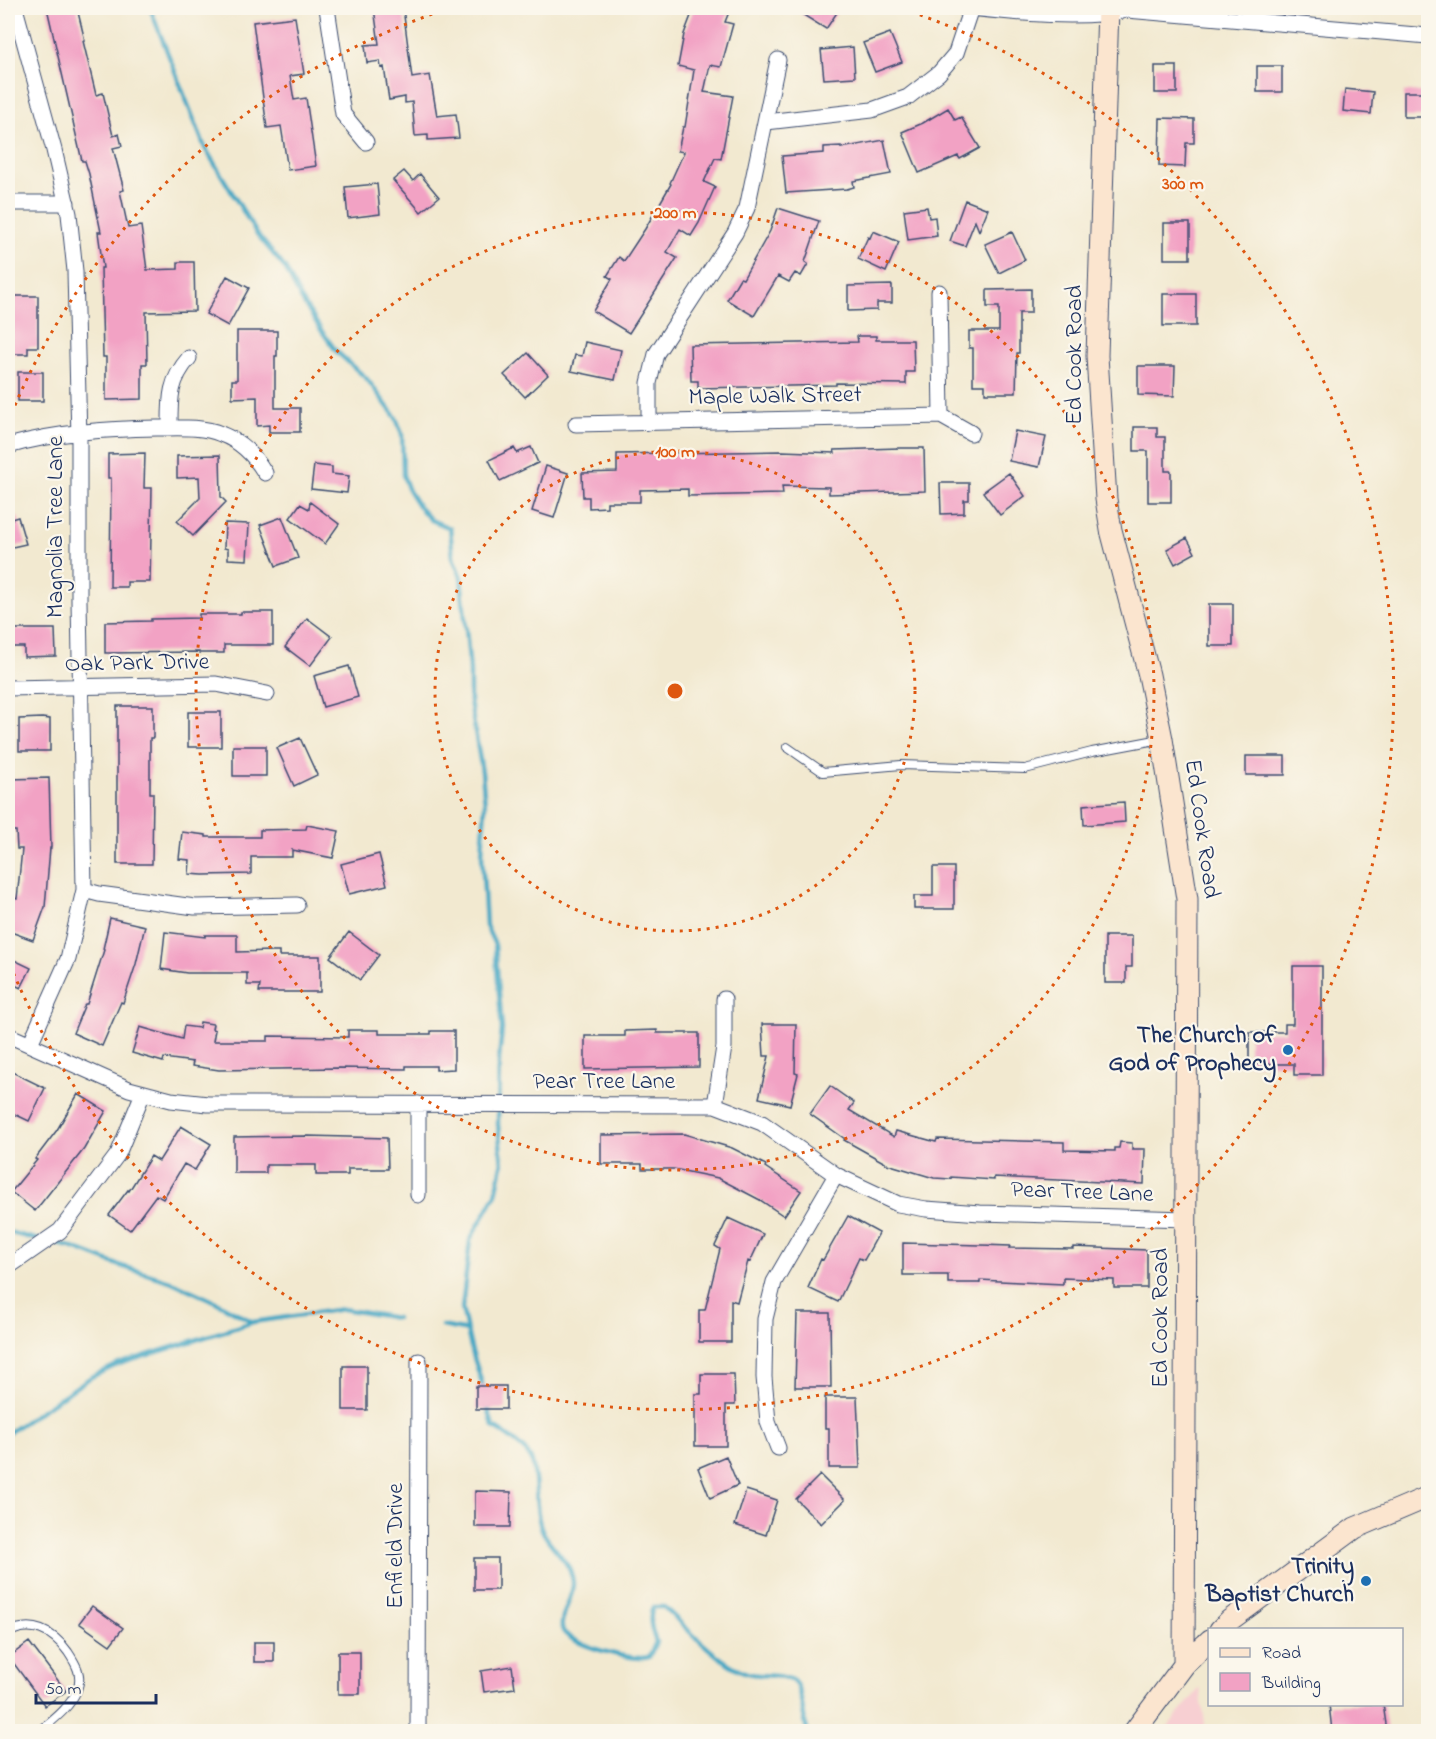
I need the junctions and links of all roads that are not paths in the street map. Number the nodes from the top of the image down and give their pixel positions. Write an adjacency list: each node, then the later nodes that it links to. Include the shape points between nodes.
1 (15, 8): 10 (street, Magnolia Tree Lane)
2 (327, 8): 8 (street, via 343,114)
3 (971, 8): 4 (street, via 1024,13); 7 (street, via 956,52 939,73 908,97 872,111)
4 (1108, 11): 5 (street); 24 (street, Ed Cook Road, via 1097,356 1099,414 1111,530)
5 (1428, 36)
6 (778, 60): 7 (street)
7 (766, 122): 14 (street, via 747,208 656,354 649,383)
8 (366, 142)
9 (8, 203): 10 (street)
10 (67, 203): 17 (street, Magnolia Tree Lane, via 75,271)
11 (939, 292): 13 (street)
12 (189, 358): 16 (street, via 174,382)
13 (941, 416): 14 (street, Maple Walk Street); 18 (street)
14 (649, 423): 15 (street, Maple Walk Street)
15 (576, 424)
16 (170, 428): 17 (street); 20 (street, via 222,434 256,457)
17 (78, 432): 19 (street); 21 (street, Magnolia Tree Lane)
18 (971, 433)
19 (8, 446)
20 (265, 473)
21 (81, 687): 22 (street, Oak Park Drive); 23 (street, Oak Park Drive, via 216,684); 26 (street, Magnolia Tree Lane)
22 (8, 688)
23 (267, 694)
24 (1162, 739): 25 (lane, via 1025,769 901,765 823,772); 36 (street, Ed Cook Road, via 1187,899)
25 (787, 747)
26 (84, 890): 27 (street, via 195,907); 30 (street, Magnolia Tree Lane, via 68,959)
27 (297, 905)
28 (724, 999): 33 (street, via 724,1047)
29 (8, 1035): 30 (street, Pear Tree Lane)
30 (30, 1044): 31 (street, Pear Tree Lane)
31 (143, 1093): 32 (street, Pear Tree Lane, via 208,1104); 37 (street, via 118,1154 67,1222)
32 (418, 1104): 33 (street, Pear Tree Lane); 35 (street)
33 (715, 1105): 34 (street, Pear Tree Lane, via 762,1123)
34 (836, 1175): 36 (street, Pear Tree Lane, via 898,1204 926,1209); 39 (street, via 774,1282 765,1319 768,1422)
35 (418, 1195)
36 (1187, 1219): 44 (street, Ed Cook Road)
37 (8, 1267)
38 (419, 1361): 46 (street, Enfield Drive)
39 (778, 1448)
40 (1428, 1497): 41 (street, via 1355,1528)
41 (1221, 1628)
42 (8, 1633): 45 (lane, via 25,1627 51,1633 78,1666 78,1689 72,1700)
43 (1208, 1641): 44 (street)
44 (1184, 1665): 47 (street)
45 (39, 1731)
46 (418, 1731)
47 (1134, 1731)

